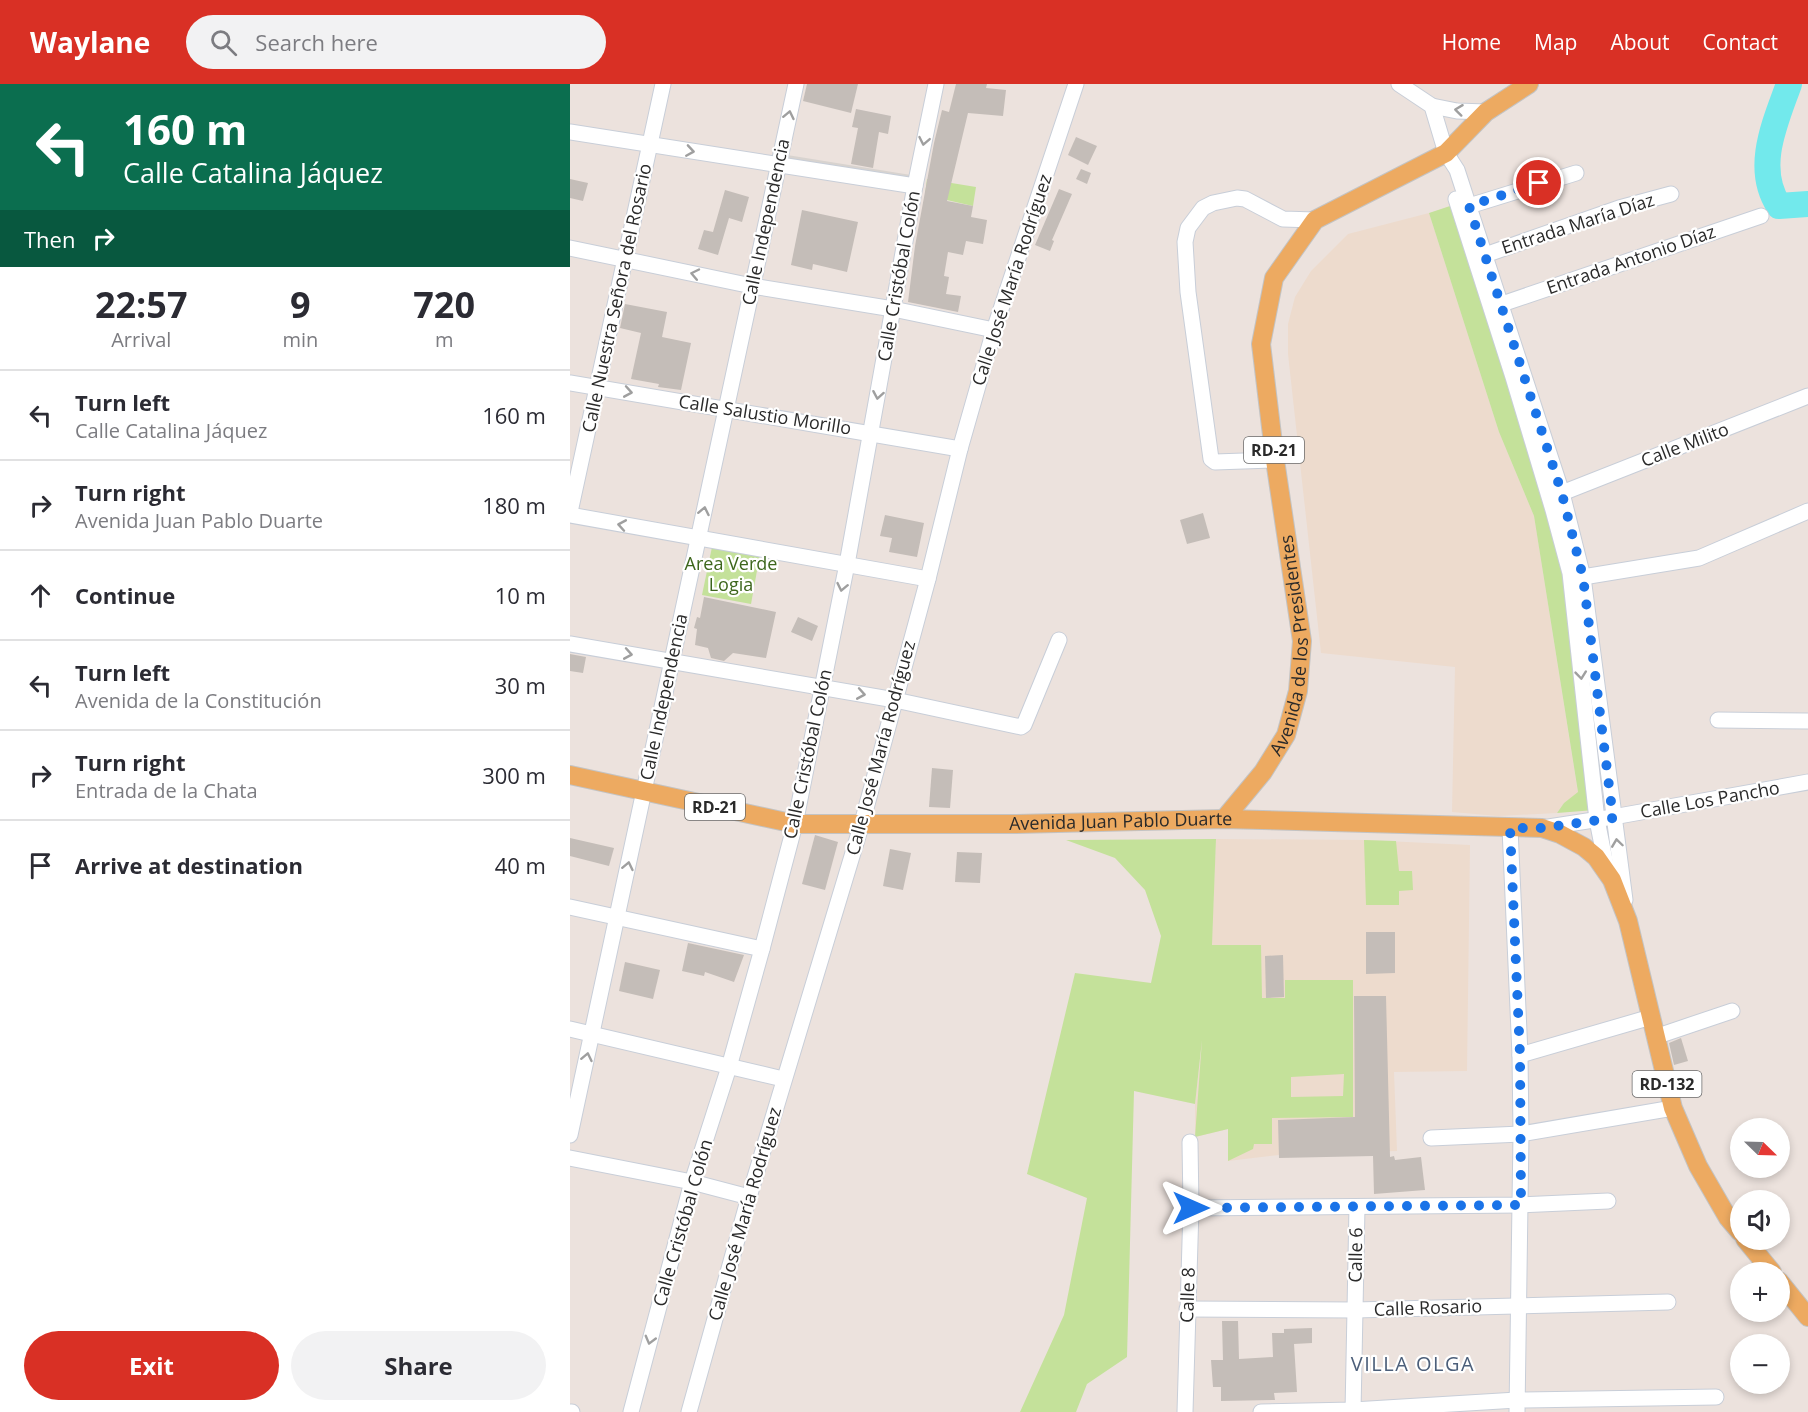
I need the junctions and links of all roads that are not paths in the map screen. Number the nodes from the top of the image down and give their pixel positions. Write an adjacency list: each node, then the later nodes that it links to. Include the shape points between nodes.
1 (663, 84): 10 (street, Calle Nuestra Señora del Rosario)
2 (796, 84): 12 (street, Calle Independencia, one-way to 2)
3 (936, 84): 14 (street, Calle Cristóbal Colón, one-way to 14)
4 (1076, 84): 25 (street, Calle José María Rodríguez)
5 (1399, 84): 7 (street)
6 (1529, 84): 8 (main road, Avenida de los Presidentes / RD-21)
7 (1432, 106): 8 (street, one-way to 7); 11 (street)
8 (1486, 112): 11 (main road, Avenida de los Presidentes / RD-21)
9 (570, 132): 10 (street)
10 (650, 144): 12 (street, one-way to 12); 21 (street, Calle Nuestra Señora del Rosario)
11 (1446, 153): 16 (street, via 1457,170); 18 (main road, Avenida de los Presidentes / RD-21); 52 (street, one-way to 52, via 1446,170 1513,377 1570,573)
12 (778, 164): 14 (street); 22 (street, Calle Independencia)
13 (1576, 173): 16 (street)
14 (915, 186): 24 (street, Calle Cristóbal Colón)
15 (1671, 195): 20 (street, Entrada María Díaz, via 1619,208)
16 (1469, 206): 20 (street)
17 (1761, 216): 23 (street, Entrada Antonio Díaz)
18 (1315, 220): 32 (main road, Avenida de los Presidentes / RD-21, via 1274,278 1261,344); 32 (street, via 1283,219 1237,198 1203,208 1191,222 1185,238 1188,292 1210,459)
19 (570, 248): 21 (street)
20 (1485, 255): 23 (street)
21 (625, 259): 22 (street, one-way to 21); 27 (street, Calle Nuestra Señora del Rosario)
22 (752, 286): 24 (street); 29 (street, Calle Independencia)
23 (1502, 304): 33 (street)
24 (893, 309): 25 (street); 30 (street, Calle Cristóbal Colón, one-way to 30)
25 (994, 330): 31 (street, Calle José María Rodríguez)
26 (570, 383): 27 (street, Calle Salustio Morillo)
27 (597, 387): 29 (street, Calle Salustio Morillo, one-way to 29); 35 (street, Calle Nuestra Señora del Rosario)
28 (1808, 396): 33 (street, Calle Milito)
29 (726, 409): 30 (street, Calle Salustio Morillo); 36 (street, Calle Independencia, one-way to 29)
30 (872, 432): 31 (street, Calle Salustio Morillo); 37 (street, Calle Cristóbal Colón)
31 (960, 449): 39 (street, Calle José María Rodríguez)
32 (1275, 460): 51 (main road, Avenida de los Presidentes / RD-21, via 1302,642 1298,691 1286,735 1263,772)
33 (1562, 494): 38 (street)
34 (1808, 511): 38 (street, via 1699,558)
35 (570, 514): 36 (street, one-way to 35)
36 (698, 538): 37 (street); 42 (street, Calle Independencia)
37 (847, 564): 39 (street); 43 (street, Calle Cristóbal Colón, one-way to 43)
38 (1583, 577): 50 (street)
39 (928, 579): 44 (street, Calle José María Rodríguez)
40 (1059, 640): 44 (street, via 1023,726)
41 (570, 644): 42 (street, one-way to 42)
42 (672, 662): 43 (street); 49 (street, Calle Independencia)
43 (821, 688): 44 (street, one-way to 44); 54 (street, Calle Cristóbal Colón)
44 (895, 700): 53 (street, Calle José María Rodríguez)
45 (1718, 720): 46 (street)
46 (1808, 721)
47 (570, 775): 49 (main road, Avenida Juan Pablo Duarte / RD-21)
48 (1808, 782): 50 (street, Calle Los Pancho)
49 (644, 792): 54 (main road, Avenida Juan Pablo Duarte / RD-21); 59 (street, Calle Independencia, one-way to 49)
50 (1613, 818): 52 (street, Calle Los Pancho); 60 (street, one-way to 50)
51 (1224, 819): 53 (main road, Avenida Juan Pablo Duarte / RD-21); 55 (main road, Avenida Juan Pablo Duarte / RD-132)
52 (1596, 820): 56 (street, Calle Los Pancho); 57 (street)
53 (862, 823): 54 (main road, Avenida Juan Pablo Duarte / RD-21); 69 (street, Calle José María Rodríguez)
54 (795, 824): 61 (street, Calle Cristóbal Colón)
55 (1510, 828): 56 (main road, Avenida Juan Pablo Duarte / RD-132); 67 (street)
56 (1542, 828): 57 (main road, Avenida Juan Pablo Duarte / RD-132, via 1584,847)
57 (1607, 872): 60 (main road, Avenida Juan Pablo Duarte / RD-132)
58 (570, 908): 59 (street)
59 (617, 918): 61 (street); 65 (street, Calle Independencia)
60 (1628, 921): 63 (main road, RD-132)
61 (762, 949): 68 (street, Calle Cristóbal Colón)
62 (1732, 1011): 66 (street)
63 (1651, 1017): 66 (main road, RD-132); 67 (street)
64 (570, 1029): 65 (street)
65 (592, 1034): 68 (street); 72 (street, Calle Independencia, one-way to 65)
66 (1655, 1036): 70 (main road, RD-132)
67 (1520, 1055): 71 (street)
68 (729, 1067): 69 (street); 76 (street, Calle Cristóbal Colón)
69 (783, 1079): 77 (street, Calle José María Rodríguez)
70 (1673, 1108): 71 (street); 82 (main road, RD-132, via 1698,1166)
71 (1521, 1134): 73 (street); 79 (street)
72 (570, 1135)
73 (1431, 1138)
74 (1190, 1142): 81 (street, Calle 8)
75 (570, 1158): 76 (street)
76 (692, 1182): 77 (street); 94 (street, Calle Cristóbal Colón, one-way to 94)
77 (748, 1197): 95 (street, Calle José María Rodríguez)
78 (1608, 1201): 79 (street)
79 (1521, 1205): 80 (street); 87 (street)
80 (1357, 1207): 81 (street); 89 (street, Calle 6)
81 (1191, 1208): 88 (street, Calle 8)
82 (1730, 1220)
83 (1754, 1250): 84 (main road)
84 (1764, 1262)
85 (1790, 1295): 90 (main road)
86 (1668, 1302): 87 (street, Calle Rosario)
87 (1520, 1305): 89 (street, Calle Rosario); 92 (street)
88 (1187, 1309): 89 (street, Calle Rosario); 96 (street, Calle 8)
89 (1355, 1310): 93 (street, Calle 6)
90 (1808, 1317)
91 (1716, 1397): 92 (street)
92 (1517, 1406): 93 (street)
93 (1353, 1411): 97 (street)
94 (631, 1412)
95 (689, 1412)
96 (1185, 1412)
97 (1261, 1412)

